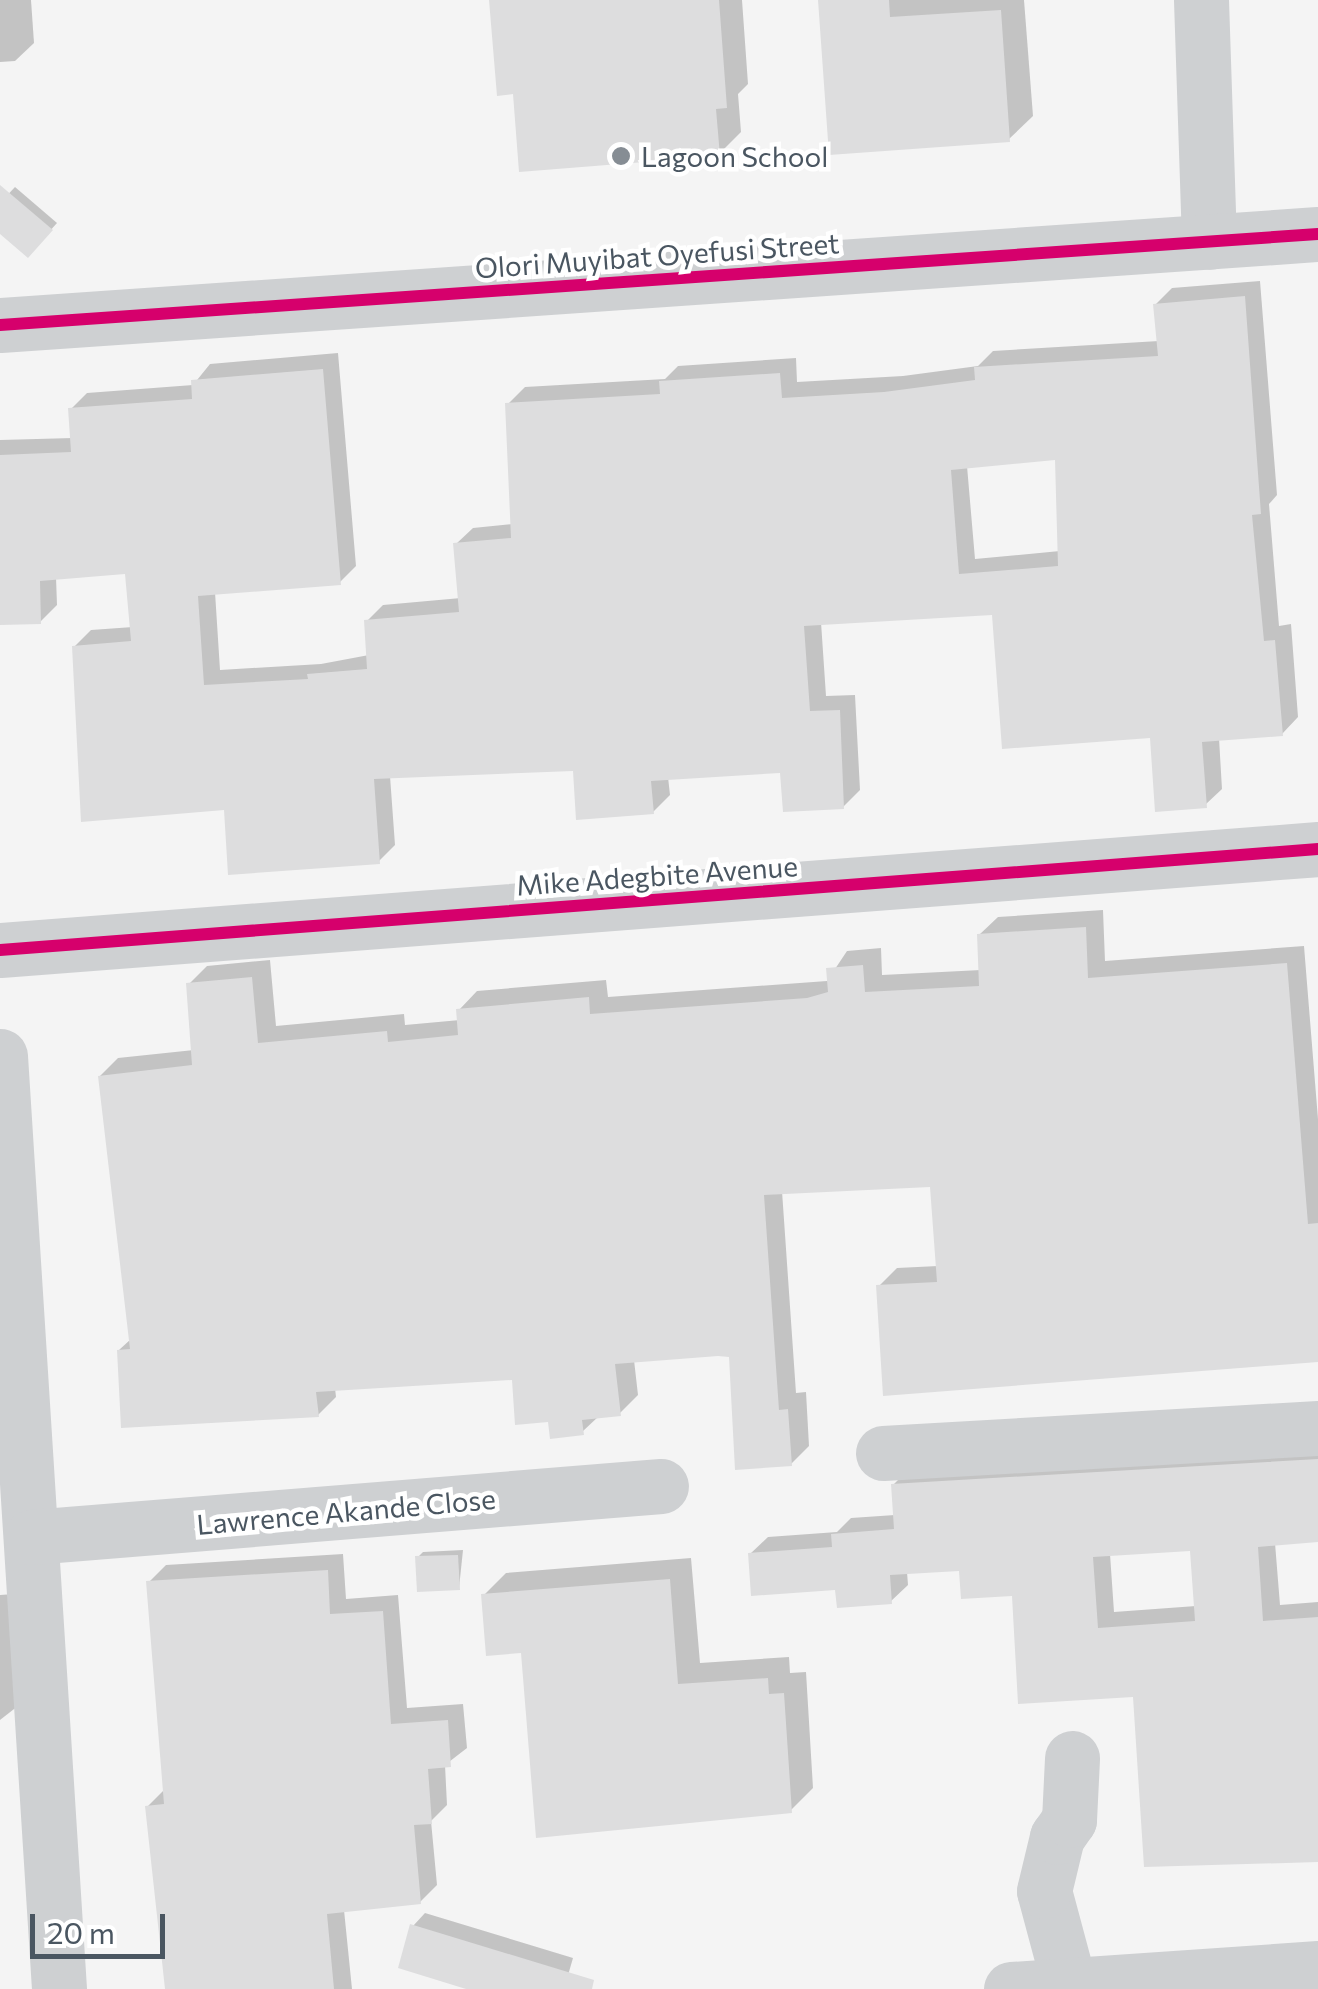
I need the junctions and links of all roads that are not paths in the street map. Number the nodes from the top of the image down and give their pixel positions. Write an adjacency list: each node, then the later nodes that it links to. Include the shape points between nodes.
1 (1201, 0): 3 (street)
2 (1318, 234): 3 (street, Olori Muyibat Oyefusi Street)
3 (1209, 242): 4 (street, Olori Muyibat Oyefusi Street)
4 (0, 325)
5 (1318, 849): 6 (street, Mike Adegbite Avenue)
6 (0, 950)
7 (0, 1056): 11 (street)
8 (1318, 1428): 9 (street)
9 (882, 1454)
10 (661, 1486): 11 (street, Lawrence Akande Close)
11 (30, 1537): 15 (street)
12 (1072, 1758): 14 (street, via 1068,1820 1044,1890)
13 (1318, 1968): 14 (street)
14 (1069, 1984): 16 (street)
15 (59, 1989)
16 (1011, 1989)

